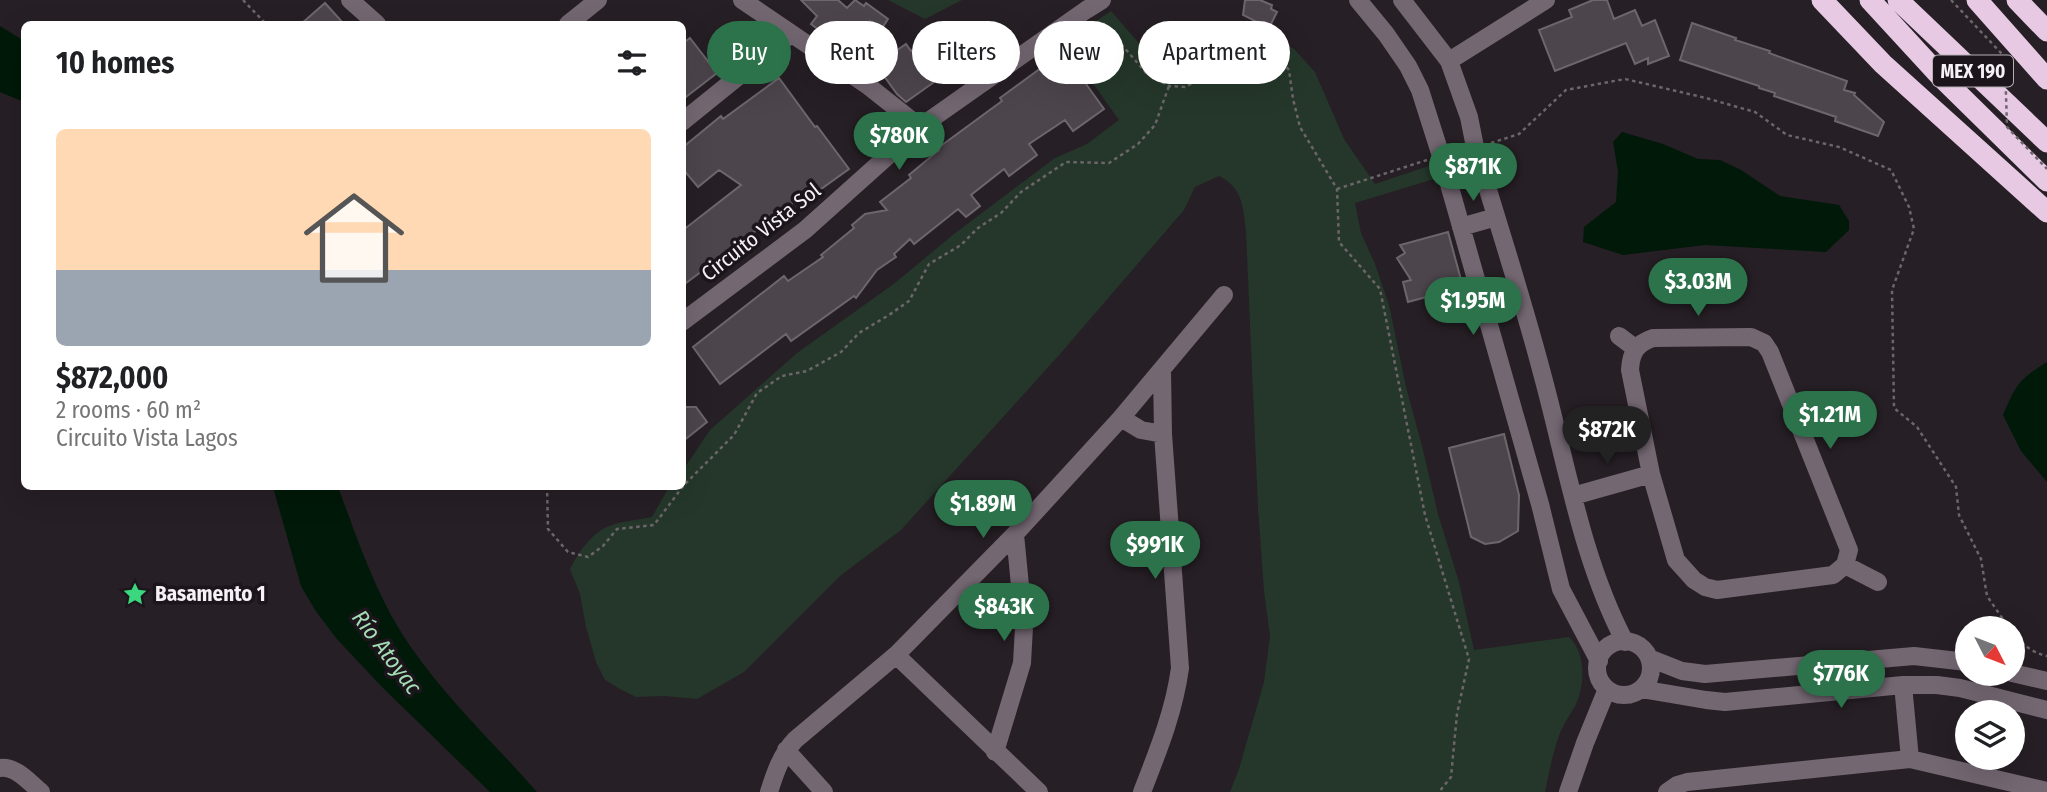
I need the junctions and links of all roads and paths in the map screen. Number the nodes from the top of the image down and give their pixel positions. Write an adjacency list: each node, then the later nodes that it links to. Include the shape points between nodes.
1 (243, 0): 15 (path)
2 (598, 0): 17 (street)
3 (742, 0): 18 (street)
4 (1102, 0): 27 (street, Circuito Vista Sol)
5 (1358, 0): 36 (street, via 1386,33 1420,90)
6 (1402, 0): 22 (street)
7 (1546, 0): 22 (street)
8 (1822, 0): 34 (highway, via 1883,64)
9 (1870, 0): 32 (highway)
10 (1898, 0): 29 (highway, MEX 190)
11 (1951, 0): 31 (path, bridge, via 2001,54 2006,63 2007,127)
12 (1978, 0): 23 (highway, MEX 190)
13 (2017, 0): 19 (highway)
14 (355, 1): 16 (street)
15 (263, 21)
16 (374, 21)
17 (572, 21)
18 (772, 21)
19 (2047, 31)
20 (791, 34): 27 (street)
21 (1124, 47): 25 (path, via 1147,74)
22 (1449, 61): 35 (street)
23 (2047, 79)
24 (729, 84): 26 (street)
25 (1169, 86): 33 (path, via 1185,87 1219,69 1238,50 1255,45 1273,53 1289,70 1300,127); 45 (path, via 1155,125 1138,145 1109,163 1066,162 1021,192 961,245 929,264 909,301 859,333 841,352 807,371 782,376 757,393 734,435)
26 (686, 119)
27 (920, 127): 38 (street, Circuito Vista Sol, via 805,230)
28 (1501, 141): 52 (path, via 1519,134 1566,90 1625,79 1755,112 1787,135 1839,147 1891,170 1914,229 1892,290 1894,408 1917,427 1956,487 1959,515 1981,559 1986,596)
29 (2047, 142)
30 (1415, 163): 33 (path)
31 (2047, 169)
32 (2047, 181)
33 (1337, 189): 76 (path, via 1339,242 1380,289 1425,515 1469,659 1457,714 1451,777)
34 (2047, 212)
35 (1496, 217): 36 (street); 48 (street)
36 (1461, 227): 58 (street, via 1561,589)
37 (1224, 295): 41 (street)
38 (686, 319)
39 (1619, 336): 40 (street)
40 (1635, 348): 44 (street, via 1630,370); 50 (street, via 1653,338 1769,338 1770,352 1849,550)
41 (1162, 370): 42 (street); 43 (street)
42 (1121, 418): 43 (street, via 1141,430); 49 (street)
43 (1163, 433): 75 (street, via 1180,668 1167,727)
44 (1651, 474): 48 (street); 50 (street, via 1676,559 1705,587 1717,590 1833,575)
45 (686, 483)
46 (547, 490): 47 (path, via 548,529 568,552 588,557 617,530 654,525)
47 (680, 490)
48 (1573, 496): 53 (street, via 1601,591)
49 (1015, 534): 55 (street); 67 (street, via 1024,627 1022,663)
50 (1845, 565): 51 (street)
51 (1878, 582)
52 (2000, 616)
53 (1625, 642): 57 (street, via 1639,646); 58 (street, via 1609,647)
54 (2025, 646): 56 (path)
55 (896, 655): 66 (street); 67 (street)
56 (2047, 656)
57 (1649, 658): 59 (street, via 1705,674 1914,656); 64 (street, via 1650,675)
58 (1599, 660): 63 (street, via 1599,676)
59 (1955, 661)
60 (2025, 676): 61 (street)
61 (2044, 680): 65 (street)
62 (1903, 685): 64 (street, via 1725,702); 65 (street, via 1960,688); 68 (street)
63 (1607, 689): 64 (street, via 1624,695); 77 (street)
64 (1642, 689)
65 (2041, 708)
66 (786, 750): 72 (street); 73 (street)
67 (995, 752): 74 (street)
68 (1910, 759): 70 (street); 78 (street, via 1687,782)
69 (0, 768): 71 (street, via 13,769)
70 (2047, 791)
71 (41, 792)
72 (769, 792)
73 (824, 792)
74 (1039, 792)
75 (1142, 792)
76 (1439, 792)
77 (1568, 792)
78 (1667, 792)

